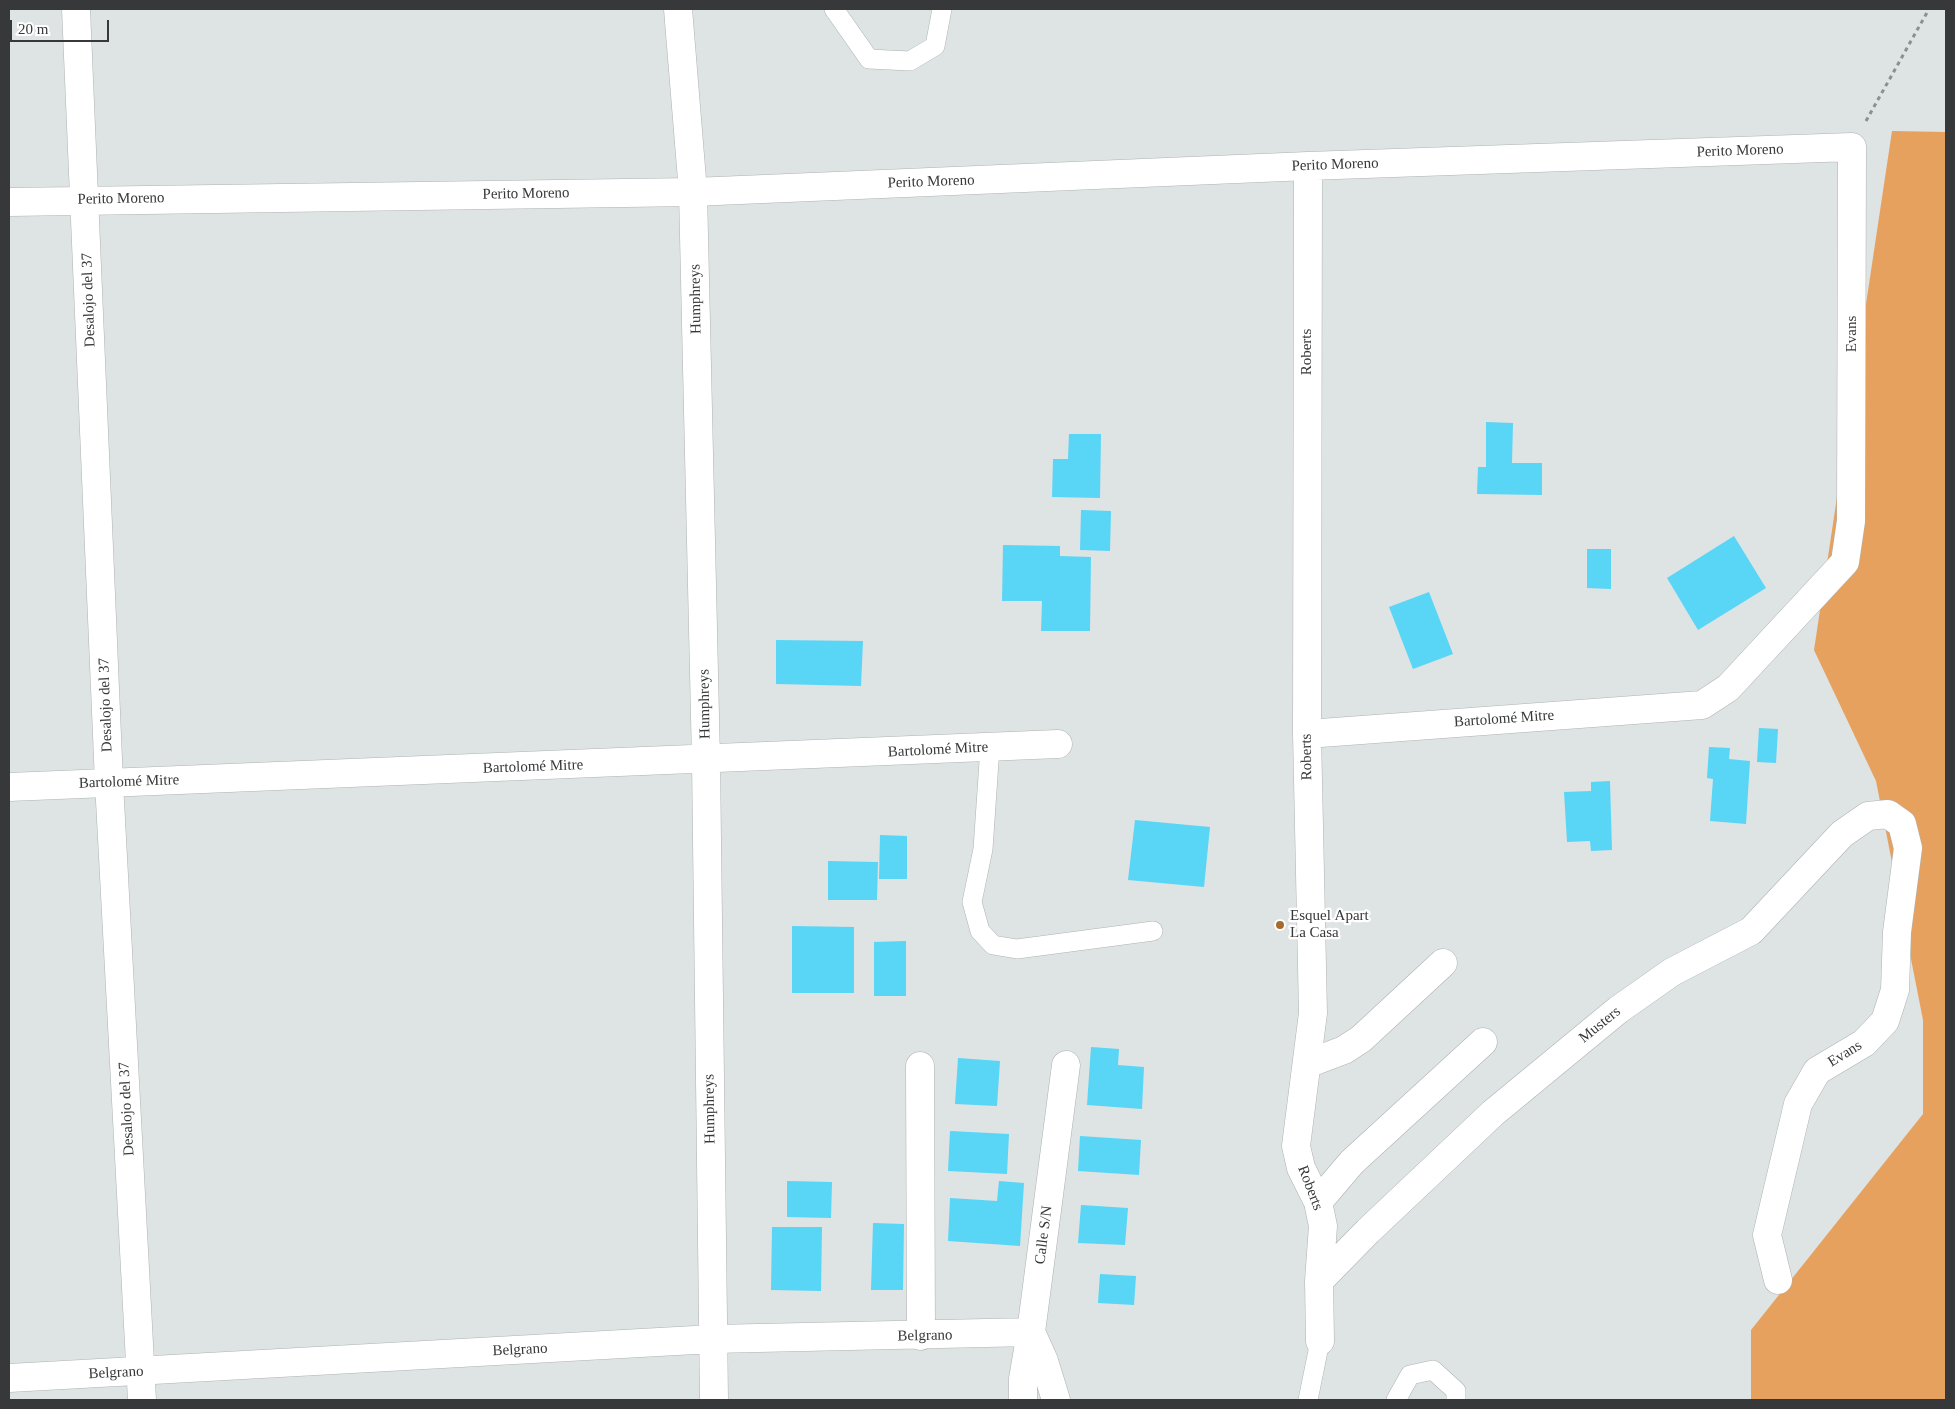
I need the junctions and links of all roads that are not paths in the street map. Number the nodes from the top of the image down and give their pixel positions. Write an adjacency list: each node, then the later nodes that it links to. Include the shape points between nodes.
1 (76, 9): 8 (street, Desalojo del 37)
2 (678, 9): 7 (street, Humphreys)
3 (834, 9): 4 (lane, via 869,59 910,61 935,46)
4 (942, 9)
5 (1852, 147): 6 (street, Perito Moreno); 10 (street, Evans, via 1852,521 1845,562 1728,688)
6 (1308, 166): 7 (street, Perito Moreno); 11 (street, Roberts)
7 (693, 192): 8 (street, Perito Moreno); 14 (street, Humphreys)
8 (85, 200): 9 (street, Perito Moreno); 15 (street, Desalojo del 37)
9 (9, 202)
10 (1702, 705): 11 (street, Bartolomé Mitre)
11 (1307, 734): 21 (street, Roberts, via 1313,1013)
12 (1058, 744): 13 (street, Bartolomé Mitre)
13 (990, 747): 14 (street, Bartolomé Mitre); 18 (lane, via 983,849 972,902 980,931 993,945 1017,949)
14 (706, 760): 15 (street, Bartolomé Mitre); 29 (street, Humphreys)
15 (109, 782): 16 (street, Bartolomé Mitre); 31 (street, Desalojo del 37)
16 (9, 788)
17 (1902, 824): 25 (street, Evans, via 1908,848 1897,932 1895,990 1885,1021 1864,1043 1817,1071 1798,1104 1767,1235); 26 (street, Musters, via 1888,814 1868,816 1842,834 1751,931 1672,972 1618,1010 1492,1113 1368,1231)
18 (1153, 931)
19 (1443, 963): 21 (street, via 1361,1039 1344,1050)
20 (1483, 1042): 24 (street, via 1352,1162)
21 (1307, 1064): 24 (street, Roberts, via 1296,1146 1301,1168)
22 (1066, 1065): 27 (street, Calle S/N)
23 (920, 1066): 28 (street)
24 (1318, 1202): 26 (street, Roberts, via 1323,1226)
25 (1778, 1280)
26 (1320, 1282): 30 (street, Roberts)
27 (1031, 1332): 28 (street, Belgrano); 35 (street, Calle S/N); 36 (street)
28 (921, 1336): 29 (street, Belgrano)
29 (713, 1339): 31 (street, Belgrano); 34 (street, Humphreys)
30 (1320, 1341): 37 (lane)
31 (141, 1372): 32 (street, Belgrano); 33 (street, Desalojo del 37)
32 (9, 1378)
33 (142, 1400)
34 (714, 1400)
35 (1023, 1400)
36 (1056, 1400)
37 (1308, 1400)
38 (1396, 1400): 39 (lane, via 1410,1375 1433,1370 1456,1391)
39 (1456, 1400)

